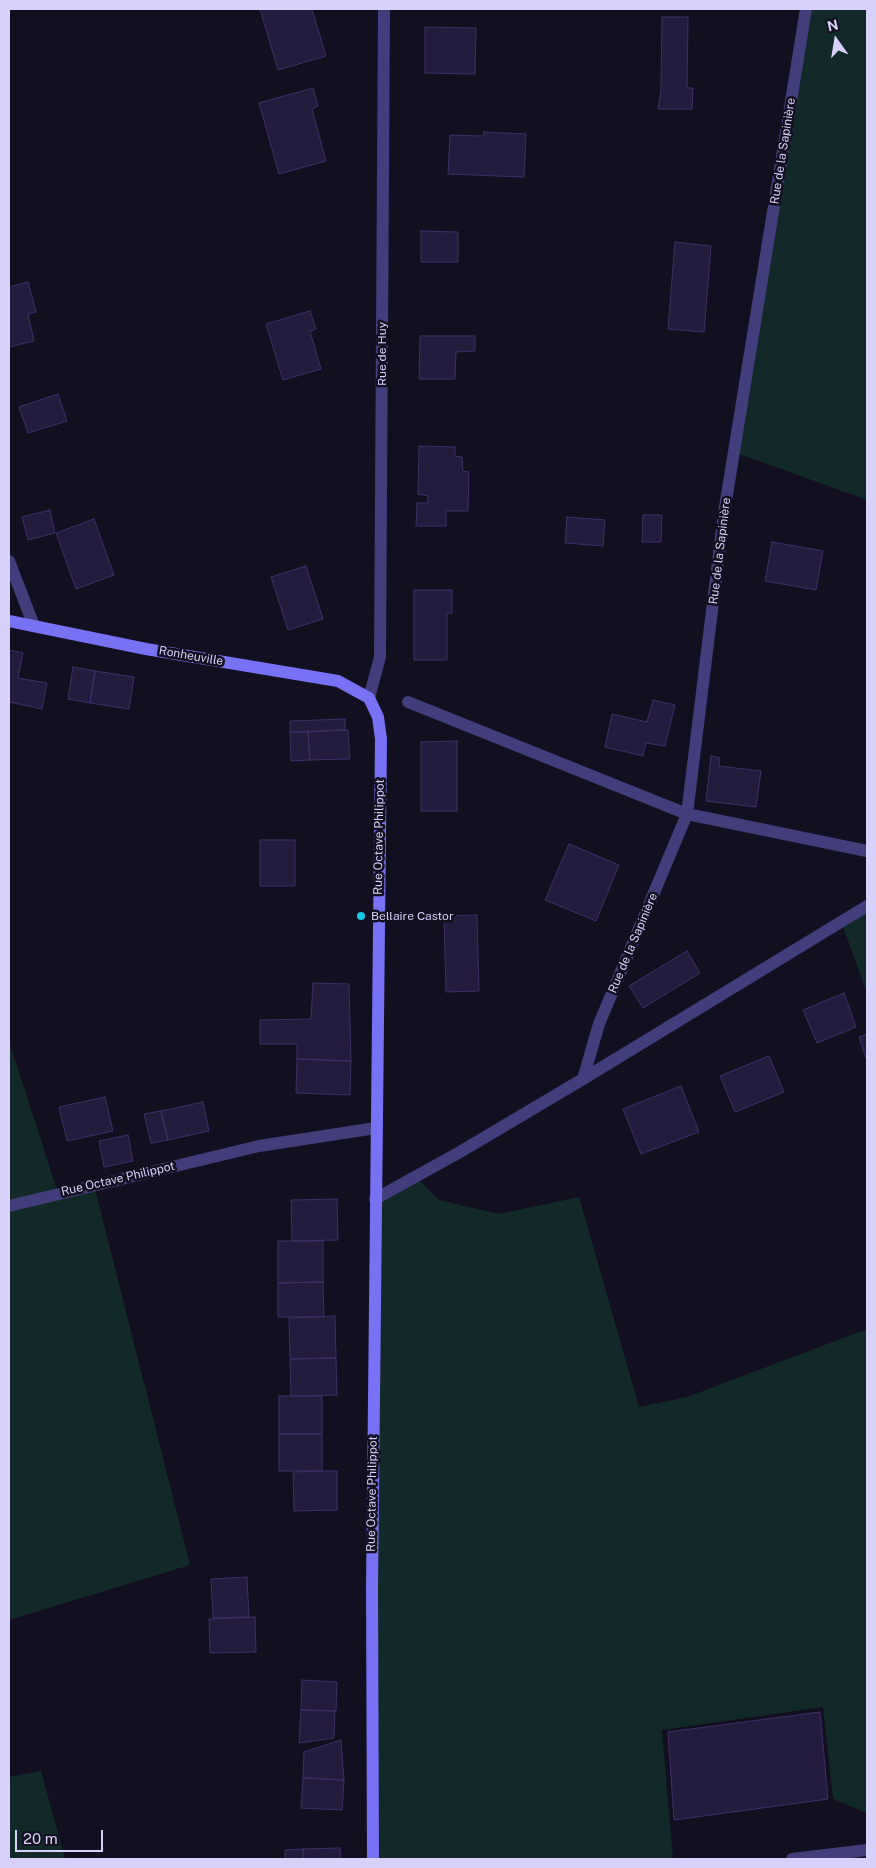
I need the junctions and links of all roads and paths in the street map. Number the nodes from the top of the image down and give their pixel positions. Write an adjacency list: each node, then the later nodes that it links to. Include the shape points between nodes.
1 (384, 9): 6 (street, Rue de Huy, via 380,657)
2 (806, 9): 8 (street, Rue de la Sapinière, via 724,513)
3 (9, 562): 5 (street)
4 (9, 621): 5 (street, Ronheuville)
5 (34, 626): 6 (street, Ronheuville, via 338,682)
6 (369, 698): 12 (street, Rue Octave Philippot, via 378,717 381,739)
7 (408, 702): 8 (street)
8 (687, 814): 9 (street); 11 (street, Rue de la Sapinière, via 599,1024)
9 (867, 851)
10 (867, 906): 11 (street)
11 (583, 1079): 13 (street)
12 (376, 1128): 13 (street, Rue Octave Philippot); 14 (street, Rue Octave Philippot, via 259,1146)
13 (375, 1199): 16 (street, Rue Octave Philippot)
14 (9, 1206)
15 (867, 1850): 17 (street)
16 (373, 1859)
17 (792, 1859)

